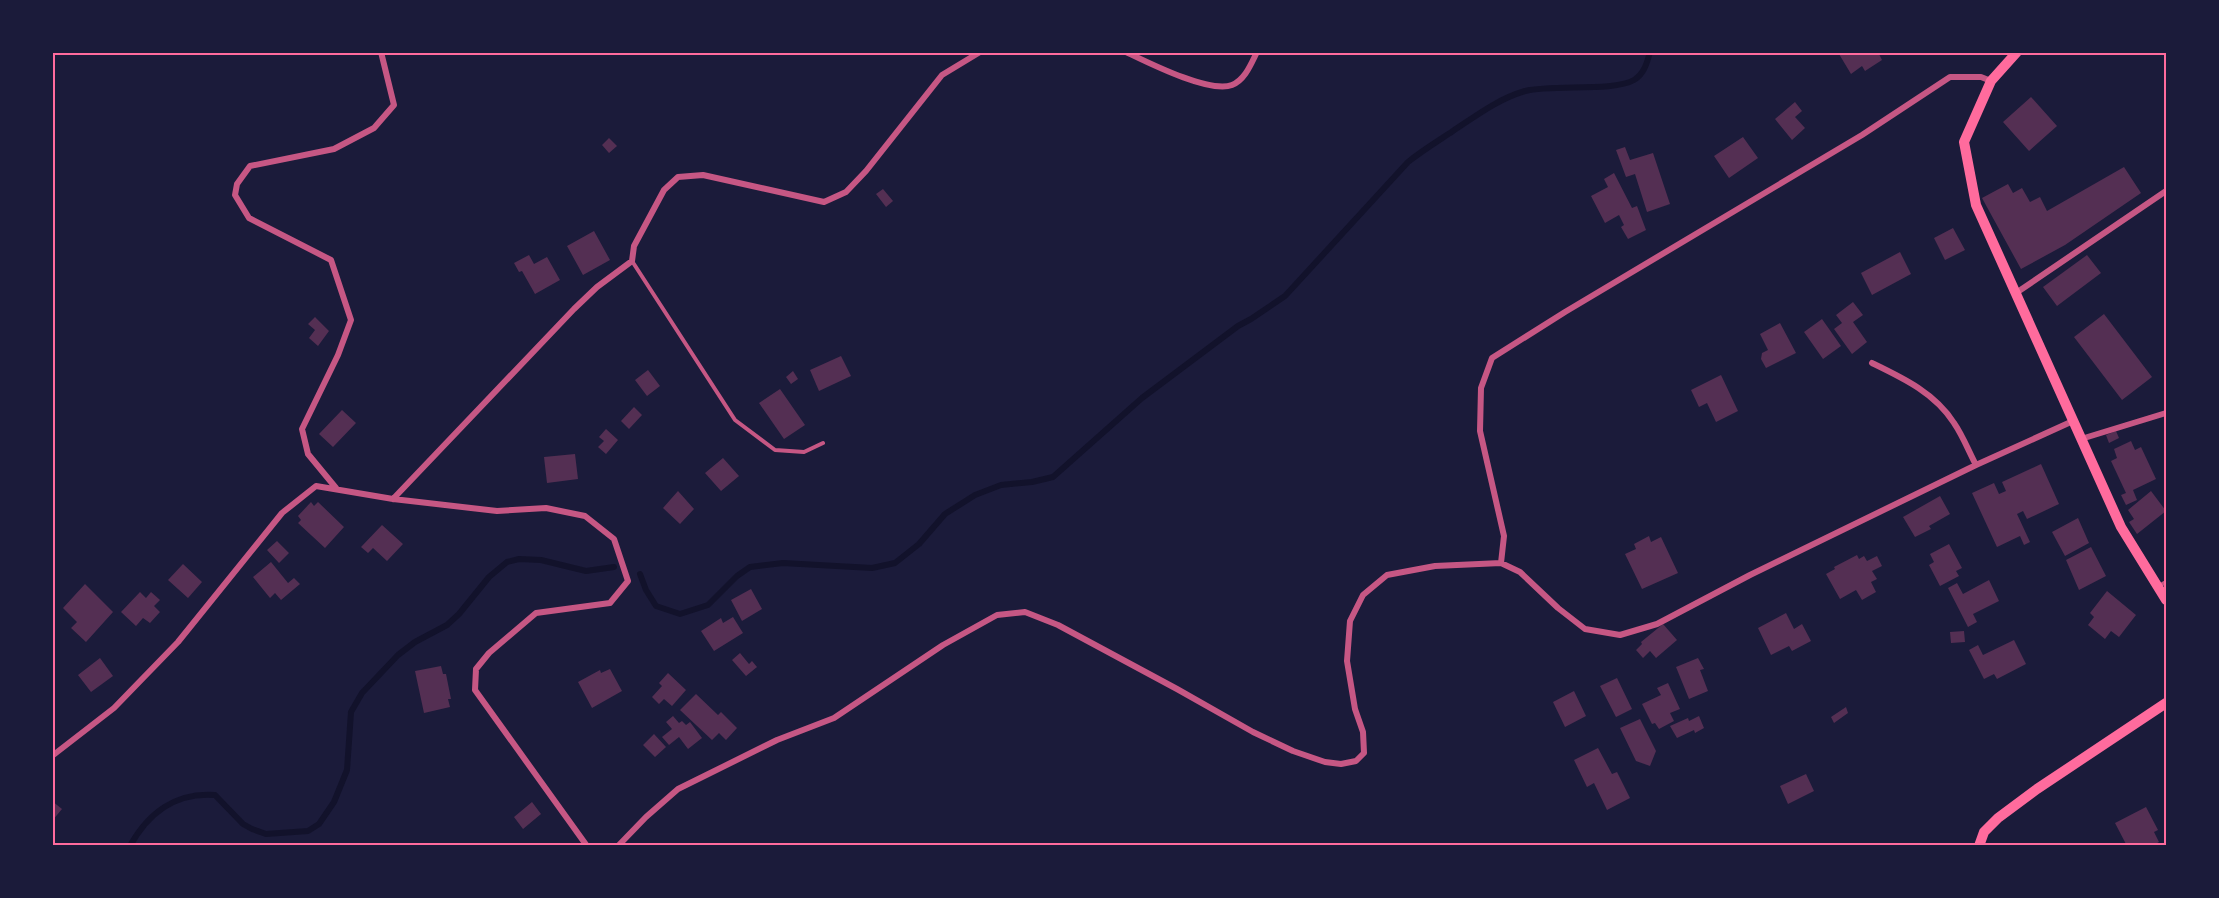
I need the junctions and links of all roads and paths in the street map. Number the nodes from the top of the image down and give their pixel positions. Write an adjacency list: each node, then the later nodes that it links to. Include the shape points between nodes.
1 (381, 52): 16 (street, via 394,105 374,128 334,149 250,166 237,184 235,195 249,218 331,260 351,320 302,429 308,454)
2 (980, 52): 8 (street, via 942,75 846,192 824,202 703,175 678,177 663,190 634,246)
3 (1126, 52): 4 (street, via 1171,73 1215,86 1231,86 1241,80)
4 (1257, 52)
5 (2017, 52): 6 (main road)
6 (1991, 81): 9 (main road, via 1964,142 1976,205); 18 (street, via 1981,77 1950,77 1862,135 1492,358 1481,388 1479,431 1504,536)
7 (2166, 191): 9 (street)
8 (632, 261): 14 (lane, via 735,420 775,450 804,452); 17 (street, via 574,309)
9 (2015, 294): 12 (main road)
10 (1872, 363): 15 (street, via 1908,380 1933,399 1954,422)
11 (2166, 413): 13 (street)
12 (2073, 421): 13 (main road); 15 (street)
13 (2081, 439): 19 (main road, via 2121,527)
14 (823, 442)
15 (1976, 465): 18 (street, via 1657,624 1620,635 1585,629 1520,572)
16 (336, 489): 17 (street); 22 (street, via 316,486 282,513 178,642 114,708)
17 (393, 498): 23 (street, via 497,512 546,508 585,516 614,539 628,581 610,603 536,614 476,669 475,690)
18 (1501, 563): 24 (street, via 1435,566 1387,575 1363,595 1350,621 1347,662 1363,732 1364,753 1356,760 1341,764 1325,762 1293,751 1058,625 1025,612 997,615 834,718 777,740 678,789)
19 (2162, 584): 20 (main road)
20 (2166, 600)
21 (2166, 703): 25 (main road, via 1998,818 1984,832)
22 (52, 756)
23 (587, 846)
24 (618, 846)
25 (1979, 846)

